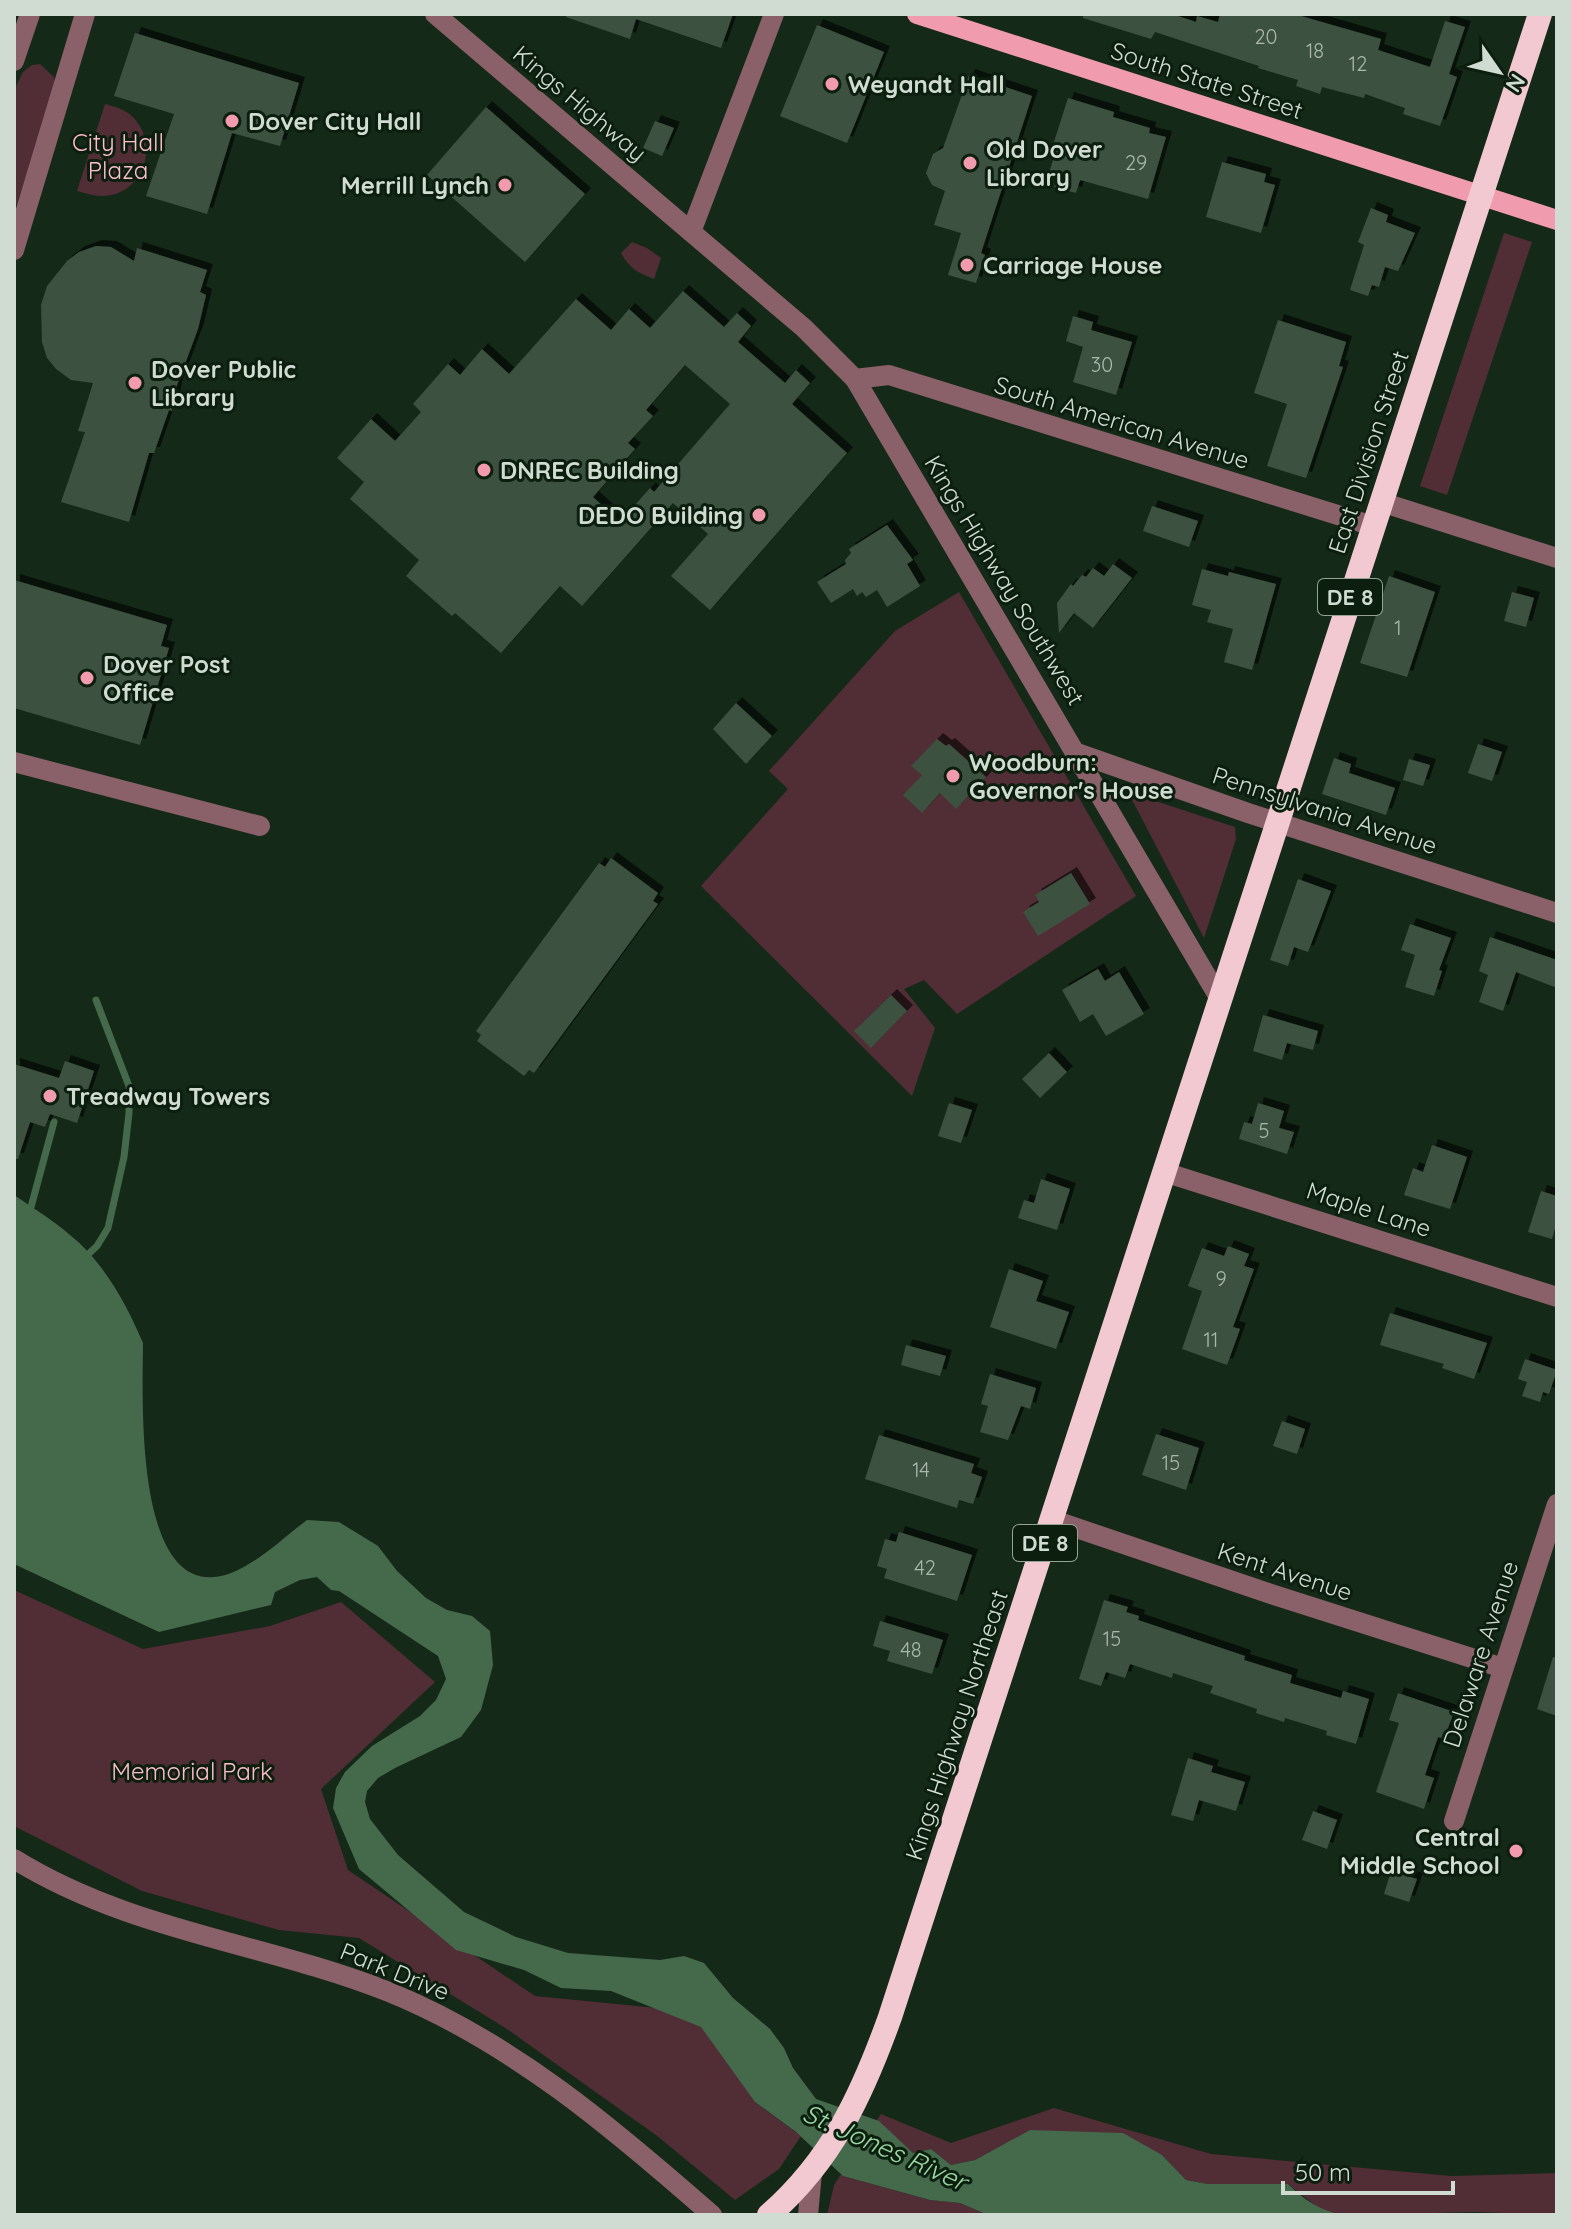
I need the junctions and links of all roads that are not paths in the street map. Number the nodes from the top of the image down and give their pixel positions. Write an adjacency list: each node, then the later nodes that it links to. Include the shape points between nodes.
1 (30, 14): 7 (street)
2 (85, 14): 11 (street)
3 (435, 14): 10 (street, Kings Highway)
4 (774, 14): 10 (street)
5 (917, 14): 8 (main road, South State Street)
6 (1540, 14): 8 (highway, DE 8)
7 (14, 61)
8 (1480, 196): 9 (main road, South State Street); 13 (highway, East Division Street / DE 8)
9 (1557, 220)
10 (691, 232): 12 (street, Kings Highway Southwest)
11 (14, 250)
12 (855, 379): 14 (street, South American Avenue, via 889,375); 16 (street, Kings Highway Southwest)
13 (1381, 502): 14 (highway, East Division Street / DE 8); 15 (street)
14 (1373, 526): 18 (highway, East Division Street / DE 8)
15 (1557, 558)
16 (1077, 753): 18 (street, Pennsylvania Avenue); 21 (street, Kings Highway Southwest)
17 (14, 762): 19 (street)
18 (1276, 822): 20 (street, Pennsylvania Avenue); 21 (highway, East Division Street / DE 8)
19 (260, 826)
20 (1557, 913)
21 (1220, 999): 22 (highway, Kings Highway Northeast / DE 8)
22 (1164, 1172): 23 (street, Maple Lane); 25 (highway, Kings Highway Northeast / DE 8)
23 (1557, 1297)
24 (1557, 1504): 26 (street, Delaware Avenue)
25 (1053, 1520): 26 (street, Kent Avenue); 29 (highway, Kings Highway Northeast / DE 8, via 890,2017 864,2085)
26 (1503, 1668): 27 (street, Delaware Avenue)
27 (1454, 1821)
28 (14, 1859): 30 (street, Park Drive, via 109,1907 354,1979 462,2027 559,2089)
29 (812, 2173): 31 (highway, Kings Highway Northeast / DE 8); 32 (street)
30 (712, 2215)
31 (769, 2215)
32 (808, 2215)

